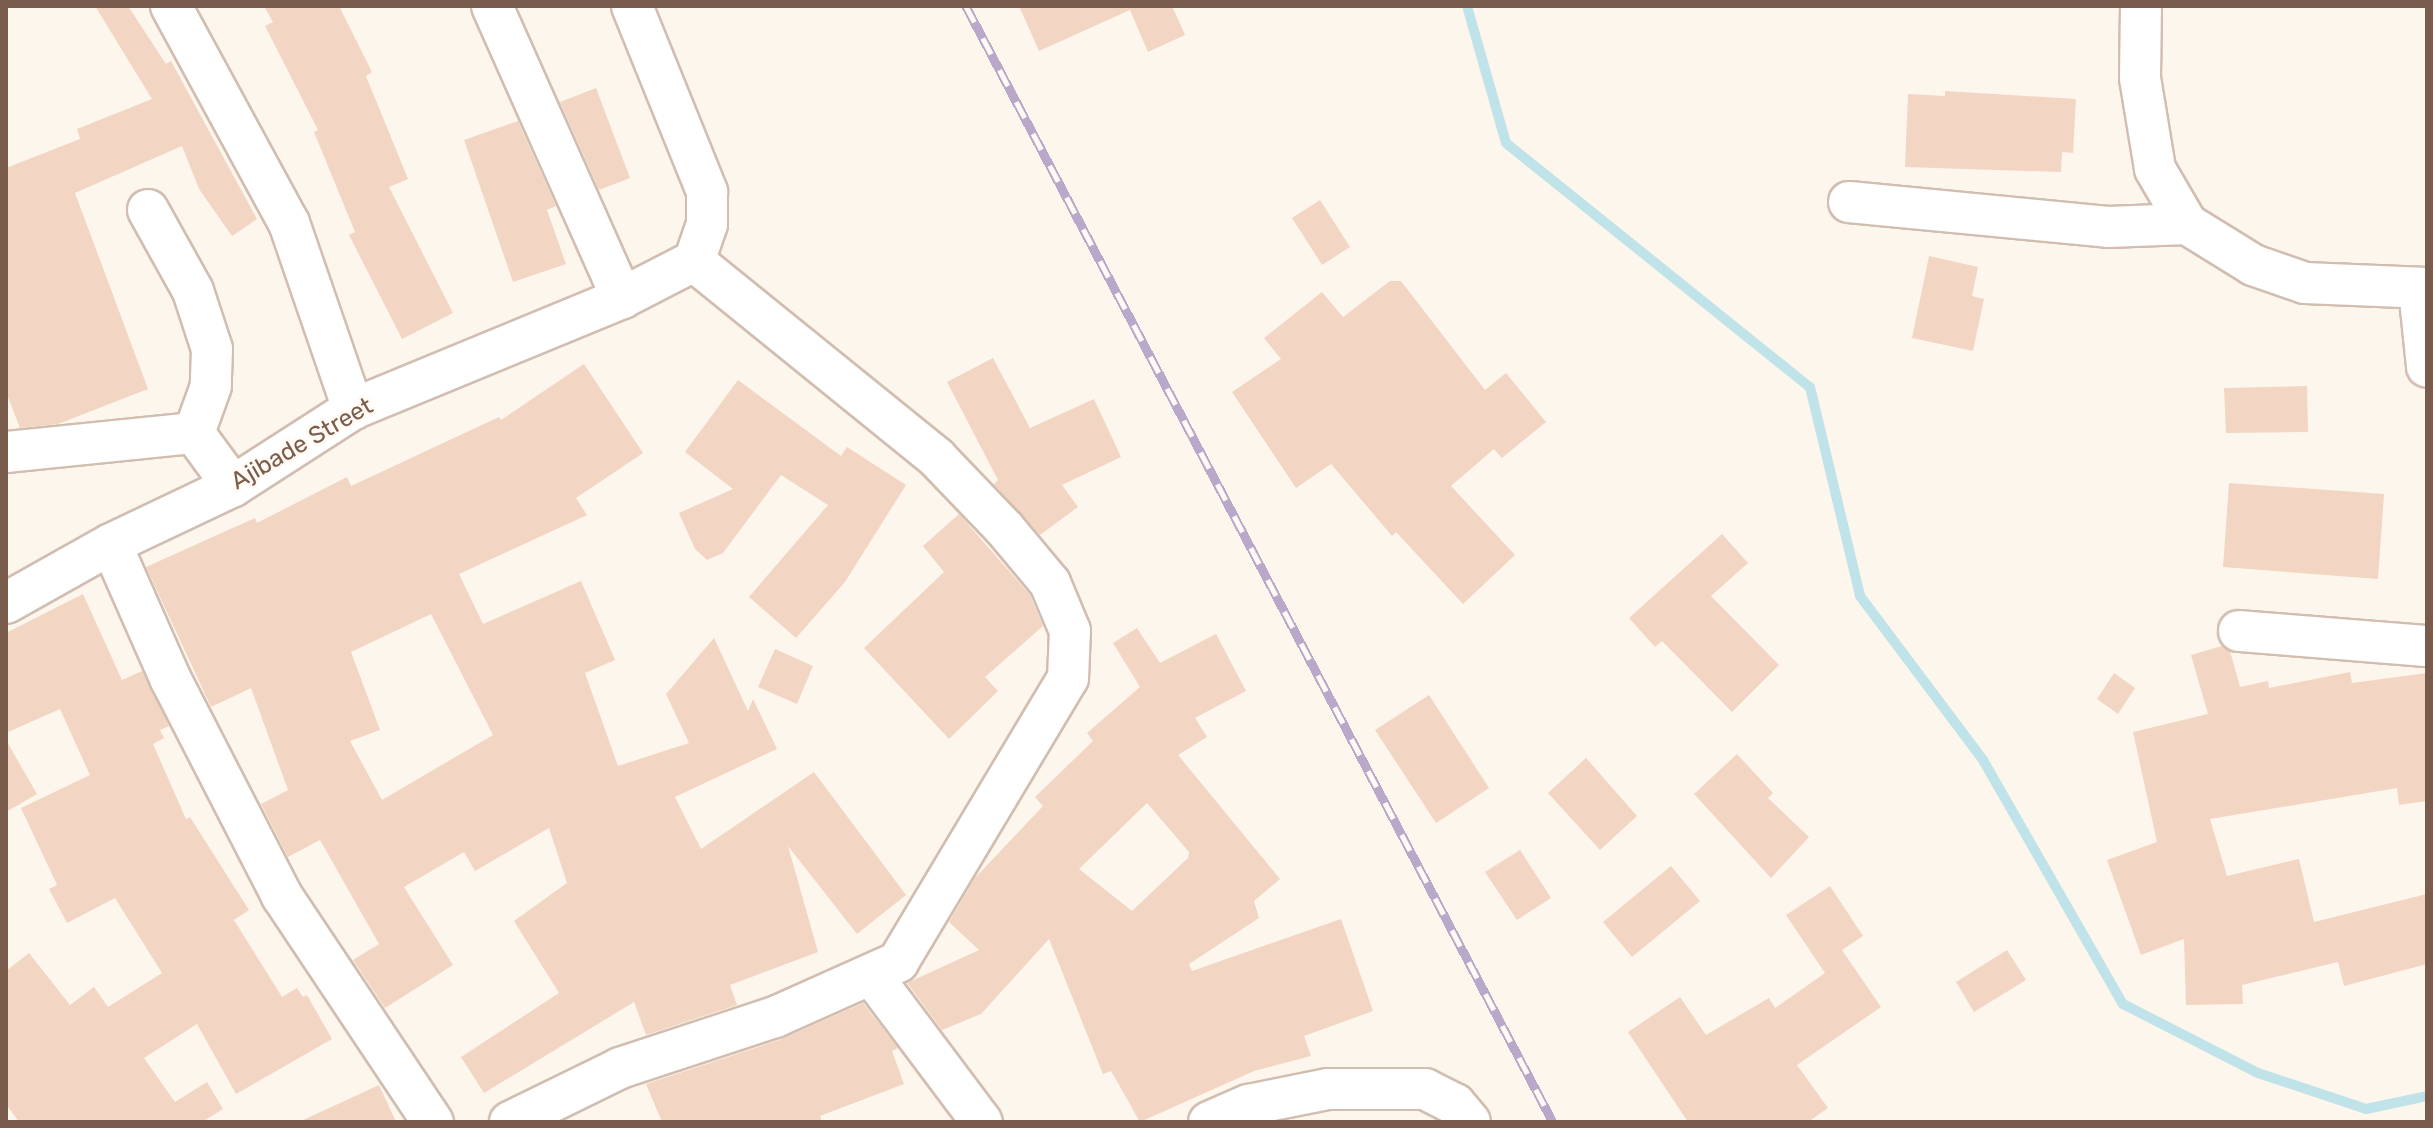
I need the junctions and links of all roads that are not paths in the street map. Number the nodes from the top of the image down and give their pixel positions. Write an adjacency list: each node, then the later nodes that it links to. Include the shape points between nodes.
1 (171, 6): 12 (street, via 289,223)
2 (492, 6): 10 (street)
3 (632, 6): 8 (street, via 707,192 707,224)
4 (2141, 6): 7 (street, via 2140,78 2155,169)
5 (1849, 202): 7 (street, via 2108,227)
6 (148, 210): 13 (street, via 193,291 212,349 211,386)
7 (2187, 224): 9 (street, via 2253,265 2305,283)
8 (694, 261): 10 (street, Ajibade Street); 20 (street, via 936,457 1050,583 1070,631 1068,678 1061,691 921,930 898,962)
9 (2423, 288): 11 (street)
10 (622, 298): 12 (street, Ajibade Street)
11 (2427, 367)
12 (353, 409): 15 (street, Ajibade Street)
13 (194, 433): 14 (street); 15 (street)
14 (6, 452)
15 (233, 486): 16 (street, Ajibade Street)
16 (111, 544): 17 (street, Ajibade Street); 21 (street, via 171,680 282,896)
17 (6, 603)
18 (2239, 631): 19 (street)
19 (2427, 646)
20 (873, 977): 22 (street, via 775,1017 620,1068); 23 (street)
21 (433, 1122)
22 (510, 1122)
23 (982, 1122)
24 (1209, 1122): 25 (street, via 1248,1105 1328,1089 1425,1089 1455,1104)
25 (1470, 1122)

